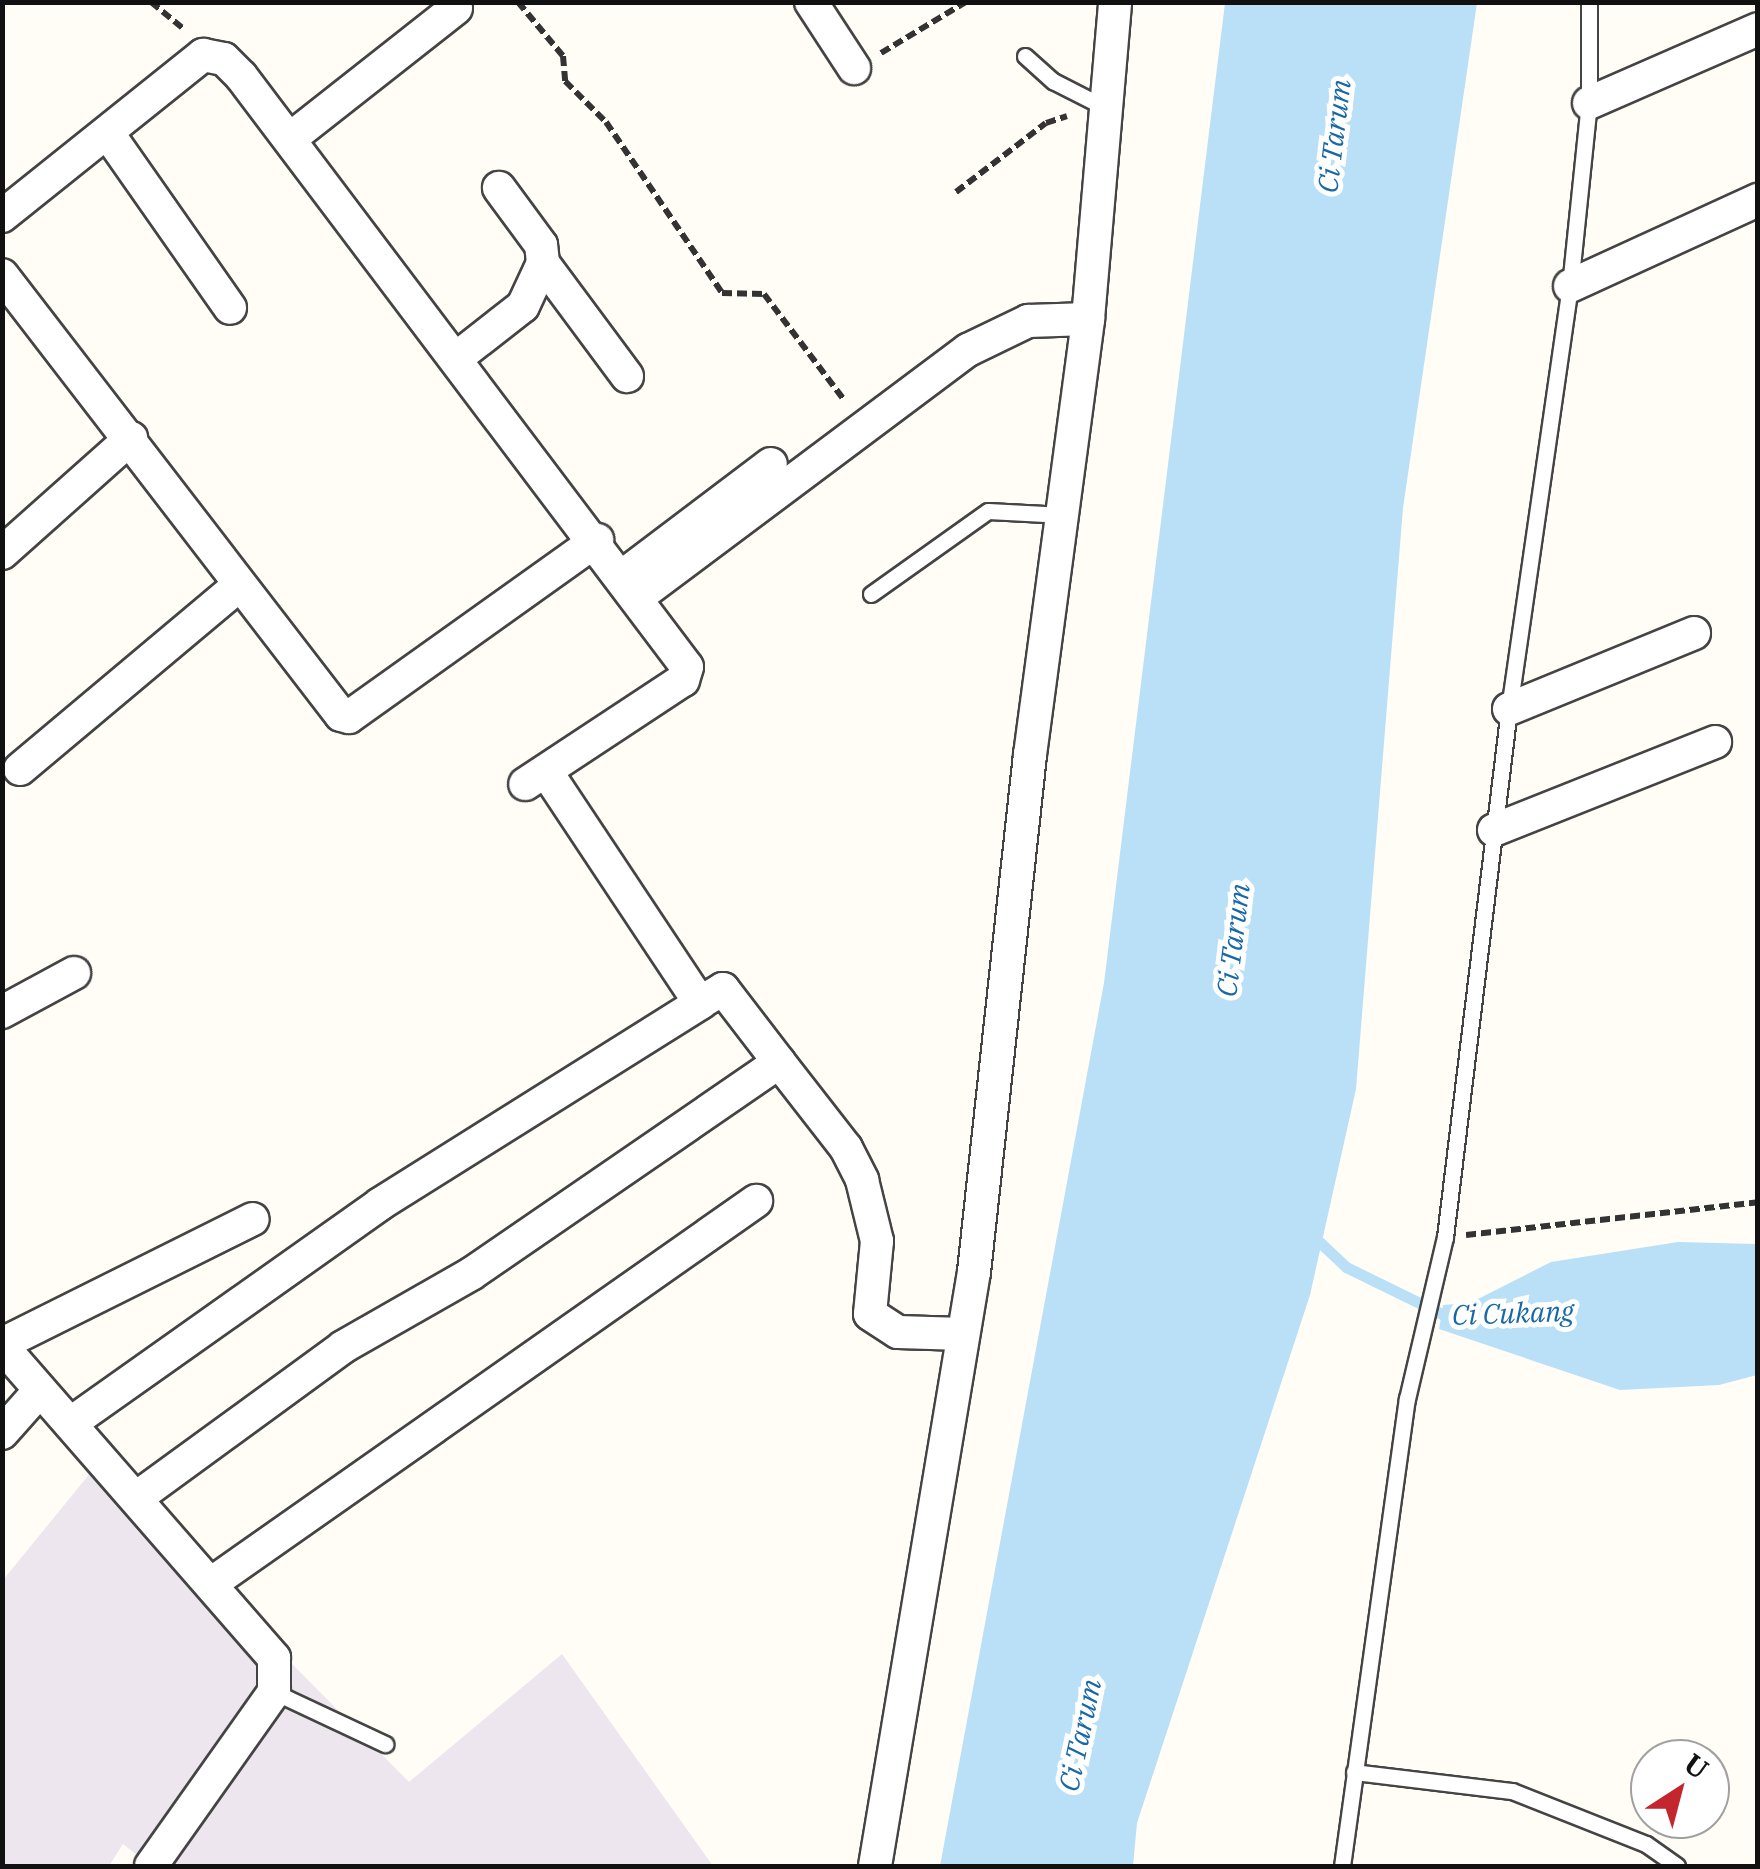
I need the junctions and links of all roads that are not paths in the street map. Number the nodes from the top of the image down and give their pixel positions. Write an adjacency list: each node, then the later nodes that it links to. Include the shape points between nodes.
1 (812, 2): 7 (street)
2 (1114, 2): 9 (street)
3 (1589, 2): 8 (lane)
4 (457, 4): 11 (street)
5 (1758, 29): 8 (street)
6 (1025, 56): 9 (lane)
7 (854, 68)
8 (1589, 103): 17 (lane)
9 (1104, 111): 19 (street)
10 (109, 136): 11 (street, via 203,55 224,60 241,76); 14 (street); 18 (street)
11 (291, 138): 20 (street)
12 (499, 188): 15 (street, via 541,245)
13 (1758, 200): 17 (street)
14 (2, 216)
15 (543, 263): 20 (street, via 523,306); 21 (street)
16 (2, 276): 22 (street)
17 (1570, 286): 31 (lane)
18 (230, 308)
19 (1088, 320): 24 (street); 27 (street, via 1028,321 1007,329)
20 (458, 356): 25 (street)
21 (627, 376)
22 (131, 438): 26 (street); 28 (street)
23 (771, 464): 27 (street)
24 (1064, 515): 29 (lane, via 988,511); 41 (street)
25 (597, 540): 27 (street); 28 (street, via 349,717 335,711)
26 (2, 553)
27 (632, 586): 36 (street, via 688,673 535,778)
28 (237, 587): 33 (street)
29 (871, 594)
30 (1694, 633): 31 (street)
31 (1509, 709): 34 (lane)
32 (1714, 742): 34 (street, via 1663,768)
33 (20, 769)
34 (1494, 830): 50 (lane, via 1445,1237 1408,1399)
35 (74, 973): 37 (street)
36 (700, 1003): 38 (street, via 723,989); 44 (street, via 380,1204)
37 (2, 1012)
38 (779, 1062): 41 (street, via 846,1148 862,1180 877,1241 870,1314 898,1332); 46 (street, via 471,1274 343,1347)
39 (756, 1201): 47 (street)
40 (252, 1219): 42 (street)
41 (963, 1334): 52 (street)
42 (2, 1345): 43 (street)
43 (40, 1390): 44 (street); 45 (street)
44 (72, 1423): 46 (street)
45 (2, 1433)
46 (138, 1496): 47 (street)
47 (212, 1583): 48 (street, via 268,1644 278,1672)
48 (274, 1692): 49 (lane); 51 (street)
49 (385, 1744)
50 (1354, 1772): 53 (lane); 54 (lane, via 1512,1791 1646,1844)
51 (151, 1866)
52 (875, 1866)
53 (1342, 1866)
54 (1677, 1866)

